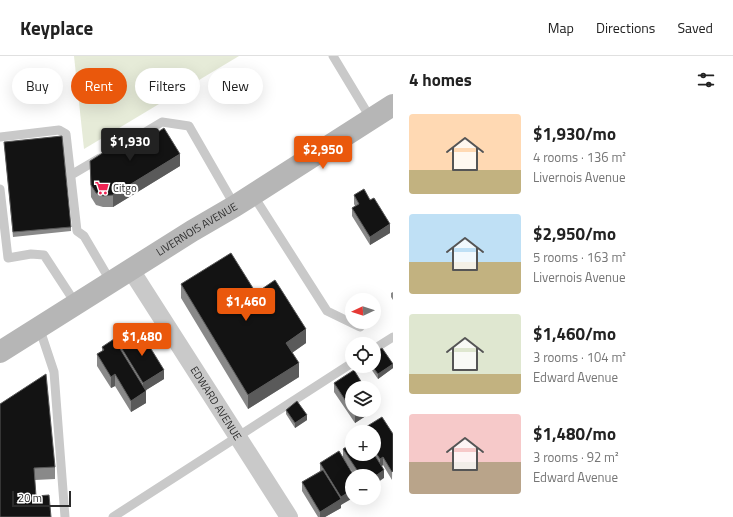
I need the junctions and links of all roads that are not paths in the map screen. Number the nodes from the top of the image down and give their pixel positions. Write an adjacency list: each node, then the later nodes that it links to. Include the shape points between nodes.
1 (333, 56): 3 (lane)
2 (393, 105): 3 (main road, LIVERNOIS AVENUE)
3 (370, 119): 9 (main road, LIVERNOIS AVENUE)
4 (0, 137): 7 (lane, via 59,130 66,134)
5 (123, 145): 9 (lane, via 162,122 189,126)
6 (110, 152): 7 (lane)
7 (71, 175): 11 (lane, via 77,231 84,236)
8 (0, 189): 12 (lane, via 8,258 31,254 44,255)
9 (244, 200): 10 (main road, LIVERNOIS AVENUE); 13 (lane, via 327,311)
10 (131, 270): 11 (main road, LIVERNOIS AVENUE); 19 (street, EDWARD AVENUE)
11 (111, 282): 12 (main road, LIVERNOIS AVENUE)
12 (76, 304): 14 (main road, LIVERNOIS AVENUE)
13 (345, 320)
14 (39, 328): 17 (main road, LIVERNOIS AVENUE); 20 (lane, via 54,372)
15 (393, 337): 16 (lane)
16 (381, 345)
17 (0, 352)
18 (345, 367): 19 (lane)
19 (236, 437): 21 (lane); 22 (street, EDWARD AVENUE)
20 (66, 517)
21 (113, 517)
22 (289, 517)

